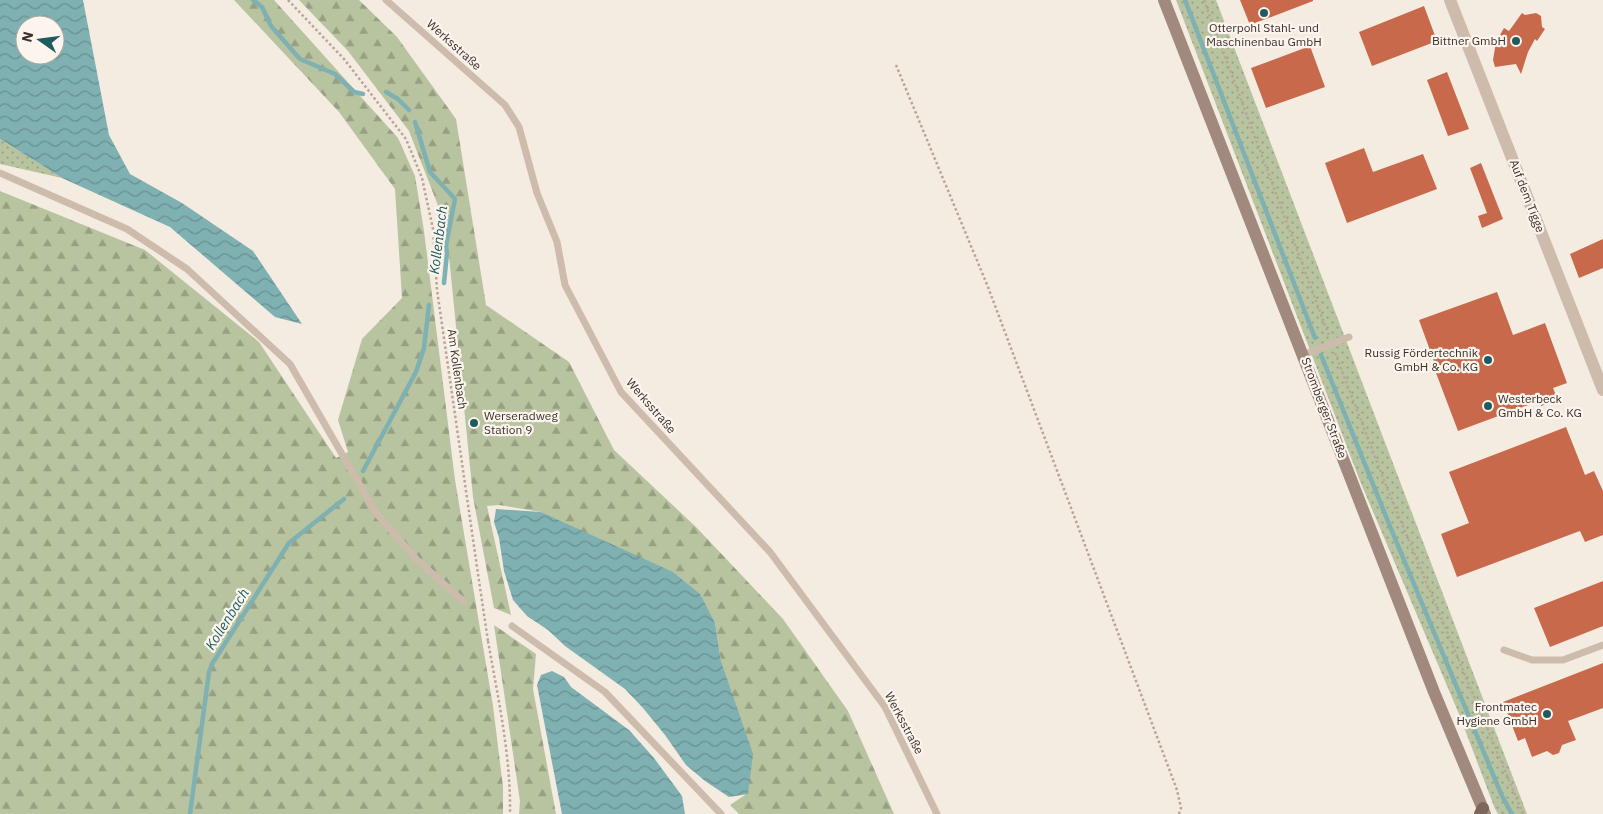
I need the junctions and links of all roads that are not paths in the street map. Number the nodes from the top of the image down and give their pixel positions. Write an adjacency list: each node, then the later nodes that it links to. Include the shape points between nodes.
1 (386, 0): 14 (lane, Werksstraße, via 504,105 519,127 537,193 558,242 565,285 621,392 770,552 885,707)
2 (1164, 0): 6 (main road, Stromberger Straße)
3 (1451, 0): 7 (street, Auf dem Tigge)
4 (0, 173): 8 (lane, via 127,229 187,270 290,364 376,513 417,560)
5 (1349, 337): 6 (lane)
6 (1303, 355): 12 (main road, Stromberger Straße)
7 (1603, 390)
8 (464, 602)
9 (512, 626): 13 (lane, via 605,692)
10 (1603, 645): 11 (lane, via 1563,660 1532,660)
11 (1504, 650)
12 (1483, 812)
13 (721, 814)
14 (936, 814)

